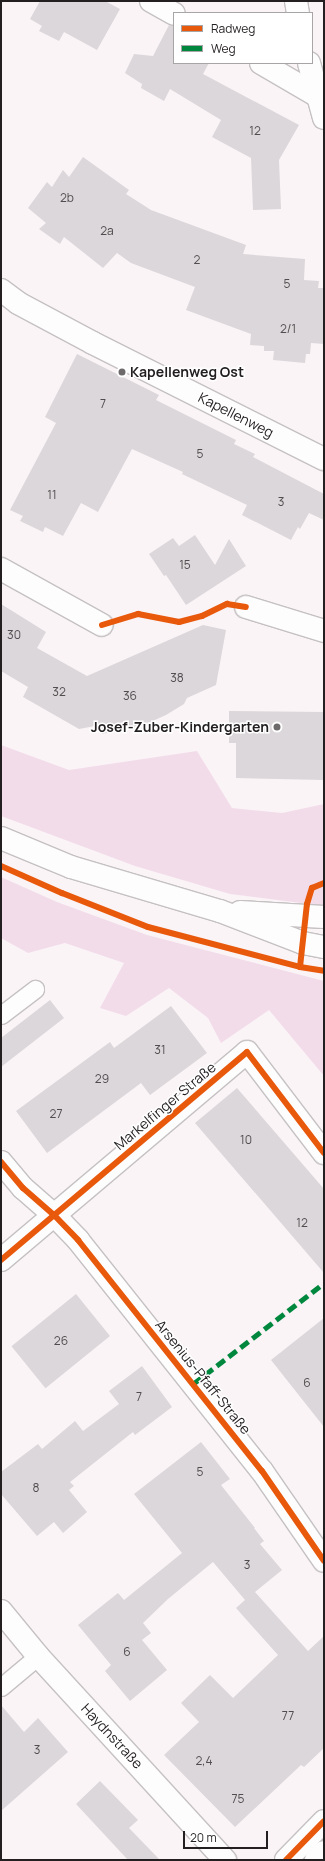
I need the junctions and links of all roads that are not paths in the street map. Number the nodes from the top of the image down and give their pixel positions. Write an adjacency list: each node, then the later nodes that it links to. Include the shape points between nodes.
1 (151, 1): 4 (street)
2 (296, 1): 3 (street)
3 (298, 12)
4 (173, 13)
5 (263, 64): 7 (street)
6 (309, 64): 7 (street)
7 (320, 95): 8 (street)
8 (324, 118)
9 (1, 290): 10 (street, Kapellenweg, via 18,304 92,343)
10 (324, 459)
11 (1, 569): 13 (street)
12 (246, 607): 14 (street)
13 (102, 625)
14 (324, 631)
15 (1, 838): 16 (street, via 71,867)
16 (220, 911): 17 (street); 18 (street, via 303,943)
17 (324, 917)
18 (324, 947)
19 (35, 989): 20 (lane)
20 (1, 1015)
21 (324, 1154): 23 (street, Markelfinger Straße, via 247,1052)
22 (1, 1162): 23 (street, Arsenius-Pfaff-Straße, via 23,1188)
23 (54, 1215): 24 (street, Markelfinger Straße); 25 (street, Arsenius-Pfaff-Straße, via 78,1240 262,1470)
24 (1, 1260)
25 (324, 1561)
26 (1, 1611): 27 (street, Haydnstraße)
27 (38, 1656): 28 (lane); 31 (street, Haydnstraße)
28 (1, 1687)
29 (324, 1822): 32 (street)
30 (324, 1852): 33 (street)
31 (225, 1860)
32 (286, 1860)
33 (316, 1860)

